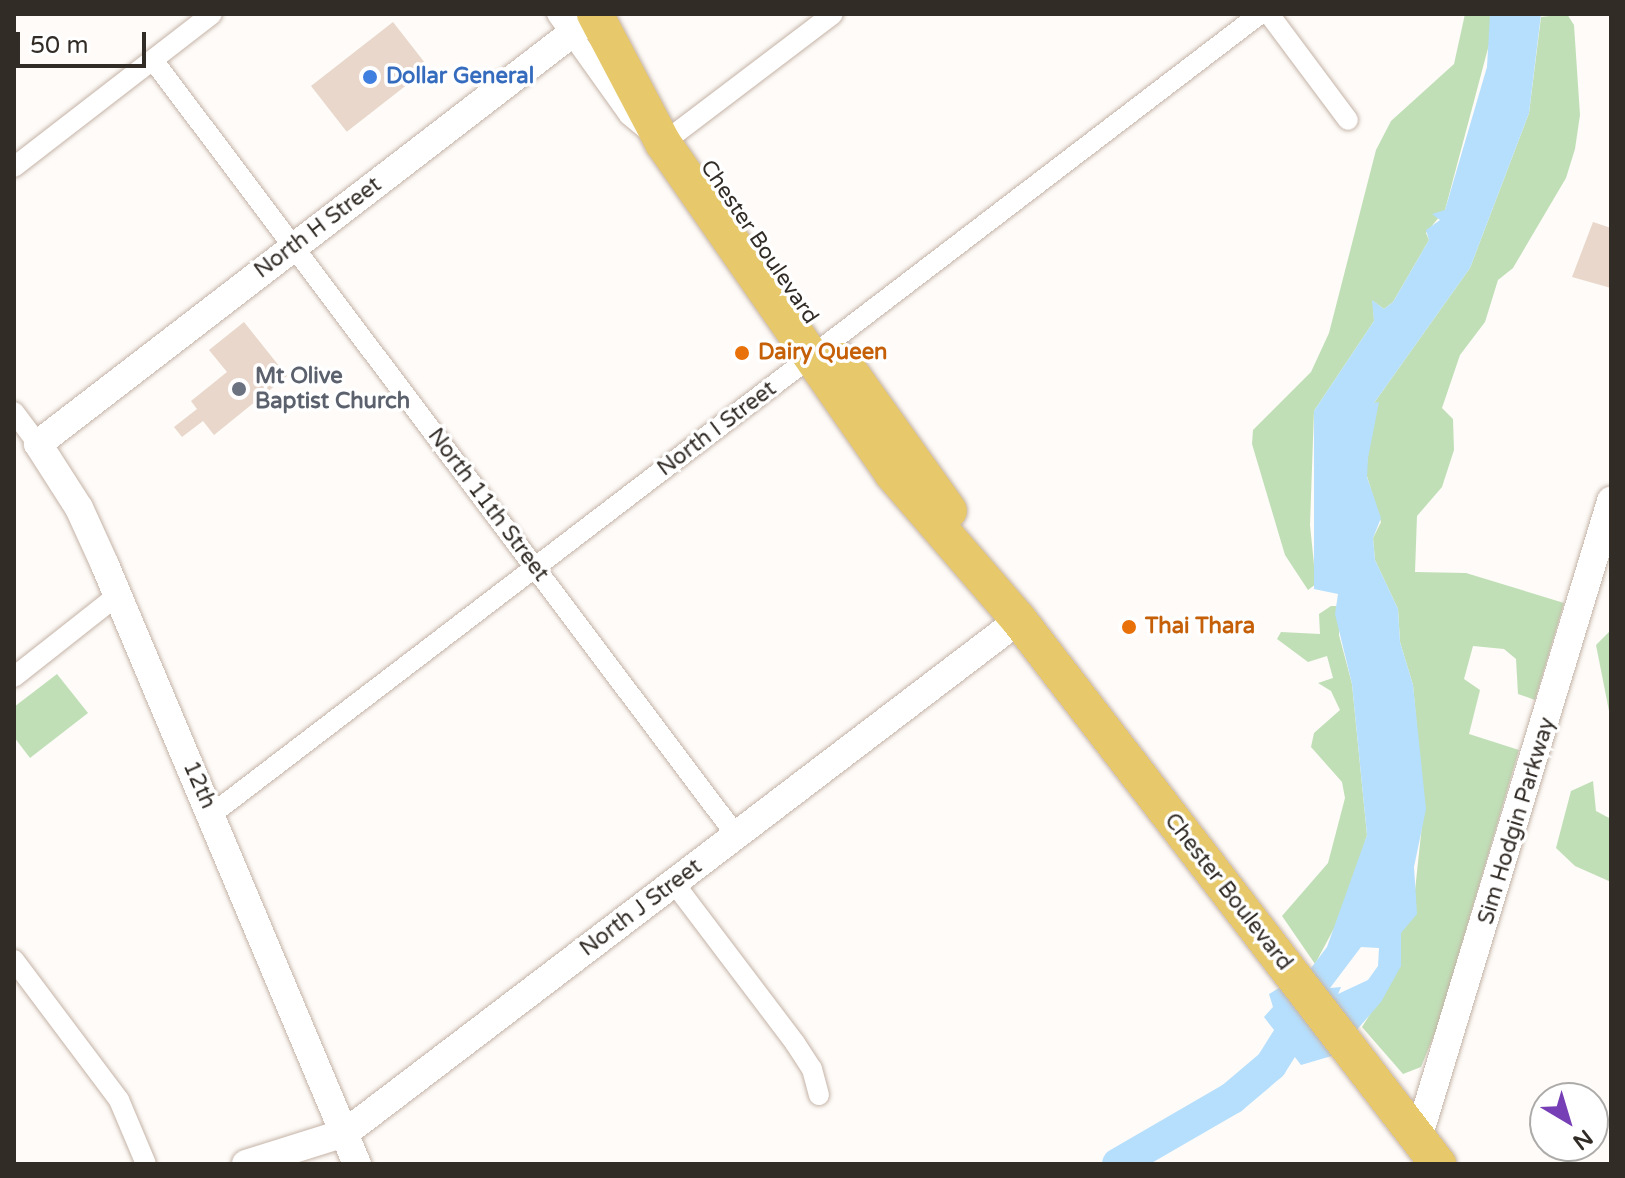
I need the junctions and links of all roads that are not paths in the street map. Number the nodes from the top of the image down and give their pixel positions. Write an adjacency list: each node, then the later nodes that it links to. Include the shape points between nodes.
1 (212, 14): 6 (street)
2 (833, 14): 8 (street)
3 (1260, 14): 11 (street, North I Street)
4 (1269, 14): 7 (street)
5 (590, 18): 8 (highway, Chester Boulevard); 8 (street, Chester Boulevard, via 629,115); 10 (street, North H Street)
6 (153, 60): 9 (street); 10 (street, North 11th Street)
7 (1348, 120)
8 (672, 136): 11 (highway, Chester Boulevard)
9 (14, 167)
10 (291, 248): 13 (street, North H Street); 15 (street, North 11th Street)
11 (820, 350): 15 (street, North I Street); 17 (highway, Chester Boulevard, via 914,456)
12 (14, 412): 13 (street)
13 (38, 444): 16 (street, 12th, via 79,508)
14 (1611, 501): 25 (street, Sim Hodgin Parkway)
15 (535, 567): 19 (street, North I Street); 20 (street, North 11th Street)
16 (114, 598): 18 (street); 19 (street, 12th)
17 (1019, 620): 20 (street, North J Street); 25 (highway, Chester Boulevard)
18 (14, 677)
19 (212, 814): 24 (street, 12th)
20 (736, 835): 21 (street, North J Street)
21 (674, 883): 23 (street, via 795,1043 812,1069); 24 (street, North J Street)
22 (14, 960): 26 (street, via 119,1100)
23 (819, 1095)
24 (345, 1133): 27 (street, North J Street); 28 (street, 12th)
25 (1419, 1140)
26 (146, 1164)
27 (246, 1164)
28 (357, 1164)

